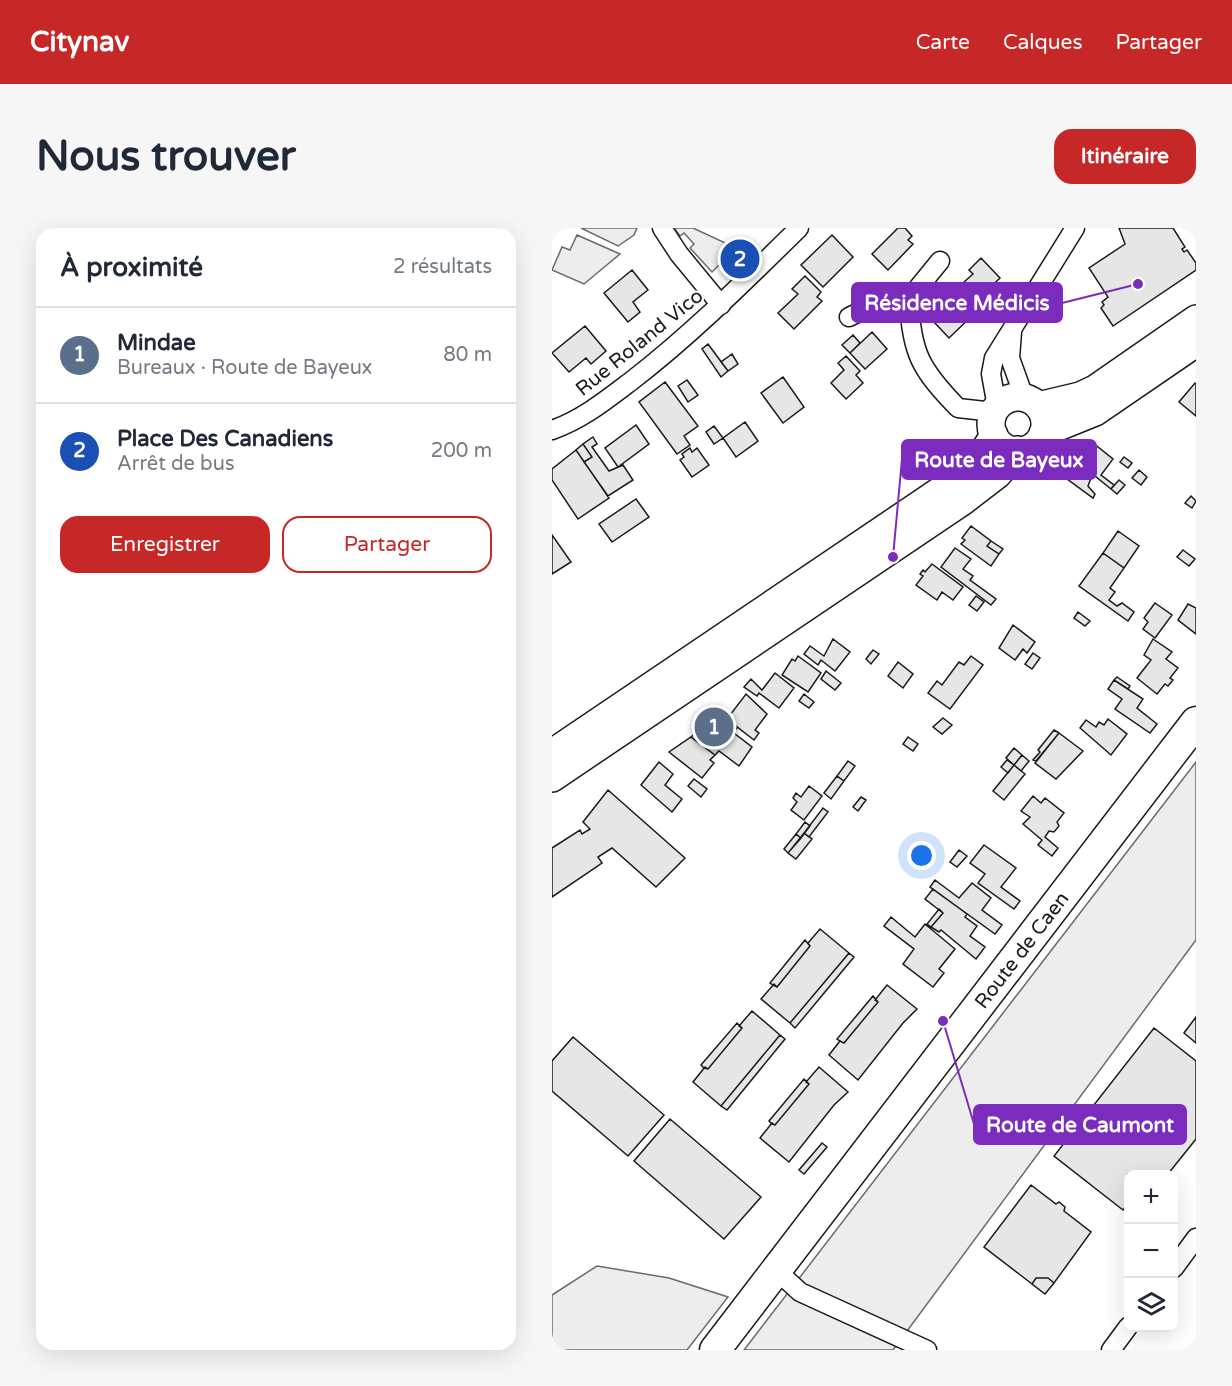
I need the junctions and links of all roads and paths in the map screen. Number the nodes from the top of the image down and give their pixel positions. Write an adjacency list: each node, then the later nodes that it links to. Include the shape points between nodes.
1 (662, 228): 6 (street)
2 (799, 228): 6 (street, Rue Roland Vico)
3 (1075, 228): 9 (street)
4 (940, 261): 5 (street)
5 (909, 299): 7 (street, via 888,298); 12 (street, via 916,355 929,378 958,408)
6 (721, 305): 13 (street, Rue Roland Vico, via 609,398)
7 (849, 317)
8 (1196, 319): 11 (main road, via 1095,389 1080,396)
9 (1012, 330): 11 (street, via 1010,358); 12 (street, via 992,366)
10 (1196, 343): 14 (main road, via 1095,412)
11 (1031, 402): 12 (main road, via 1009,399); 14 (main road, via 1044,419)
12 (995, 418): 15 (main road, via 1004,446); 17 (main road, via 976,464 959,478)
13 (552, 430)
14 (1043, 433): 15 (main road, via 1036,444)
15 (1018, 450): 18 (main road, via 998,474 963,501)
16 (1196, 722): 21 (main road, Route de Caen)
17 (552, 753)
18 (552, 778)
19 (1196, 1238): 20 (street)
20 (1178, 1261)
21 (776, 1270): 23 (main road, Route de Caen); 24 (street, via 800,1292)
22 (1124, 1332): 25 (street)
23 (715, 1350)
24 (927, 1350)
25 (1111, 1350)

